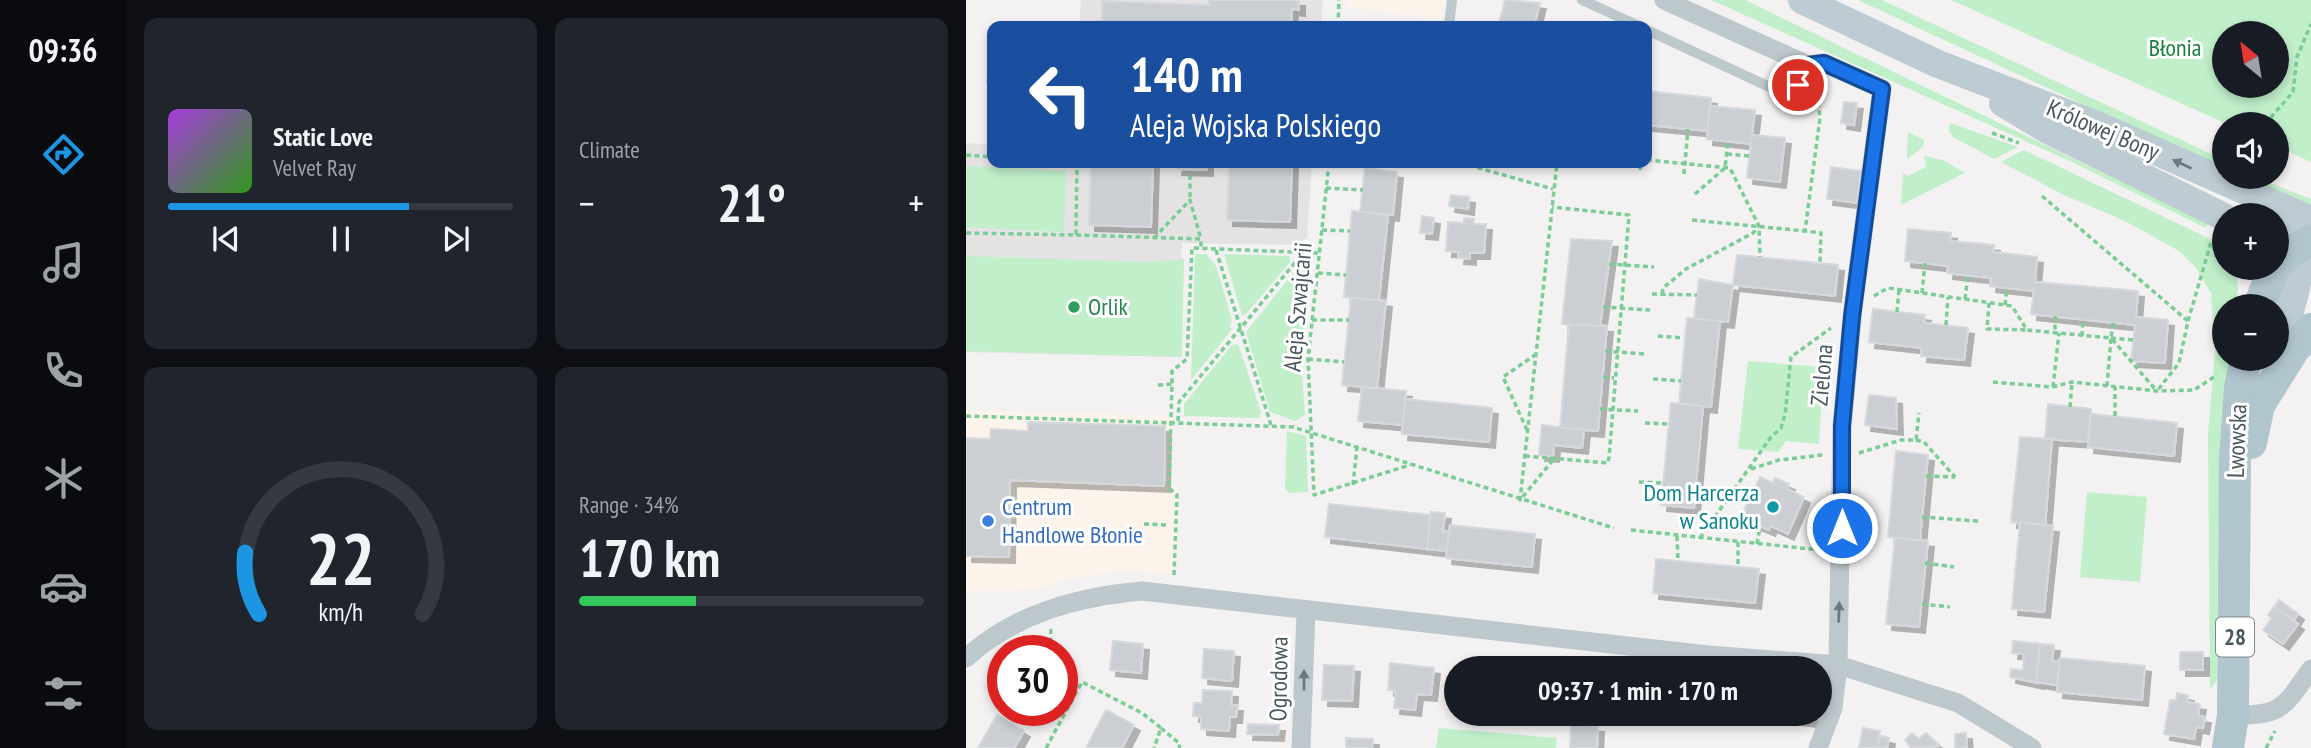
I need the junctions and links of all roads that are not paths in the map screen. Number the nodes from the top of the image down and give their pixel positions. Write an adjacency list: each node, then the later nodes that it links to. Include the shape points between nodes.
1 (1452, 0): 5 (lane)
2 (1582, 0): 6 (lane)
3 (1664, 0): 9 (street)
4 (1802, 0): 8 (main road, Królowej Bony)
5 (1450, 21)
6 (1628, 21)
7 (1652, 32): 9 (lane, via 1791,97)
8 (1938, 64): 10 (main road, Królowej Bony, one-way to 8, via 2097,125); 11 (main road, Królowej Bony, via 2048,130)
9 (1811, 71): 22 (street, Zielona, one-way to 9, via 1842,426 1882,89 1824,63)
10 (2267, 203)
11 (2212, 217)
12 (2289, 260): 13 (main road, via 2302,263)
13 (2289, 313)
14 (2311, 329): 17 (main road, Lwowska / 28)
15 (2236, 371): 18 (main road, Lwowska / 28, via 2240,387)
16 (2270, 371): 17 (main road, Lwowska)
17 (2259, 405): 18 (main road, Lwowska / 28)
18 (2236, 525): 23 (main road, Lwowska / 28)
19 (1306, 611): 20 (street, via 1142,591 1094,595 1028,617 982,643); 22 (street); 24 (street, Ogrodowa, one-way to 19)
20 (966, 658)
21 (2311, 669): 23 (street, via 2280,708 2268,714)
22 (1837, 673): 25 (street, Zielona, via 1833,708); 26 (street, via 1958,703)
23 (2234, 715): 27 (main road, Lwowska / 28)
24 (1301, 748)
25 (1818, 748)
26 (2032, 748)
27 (2228, 748)

